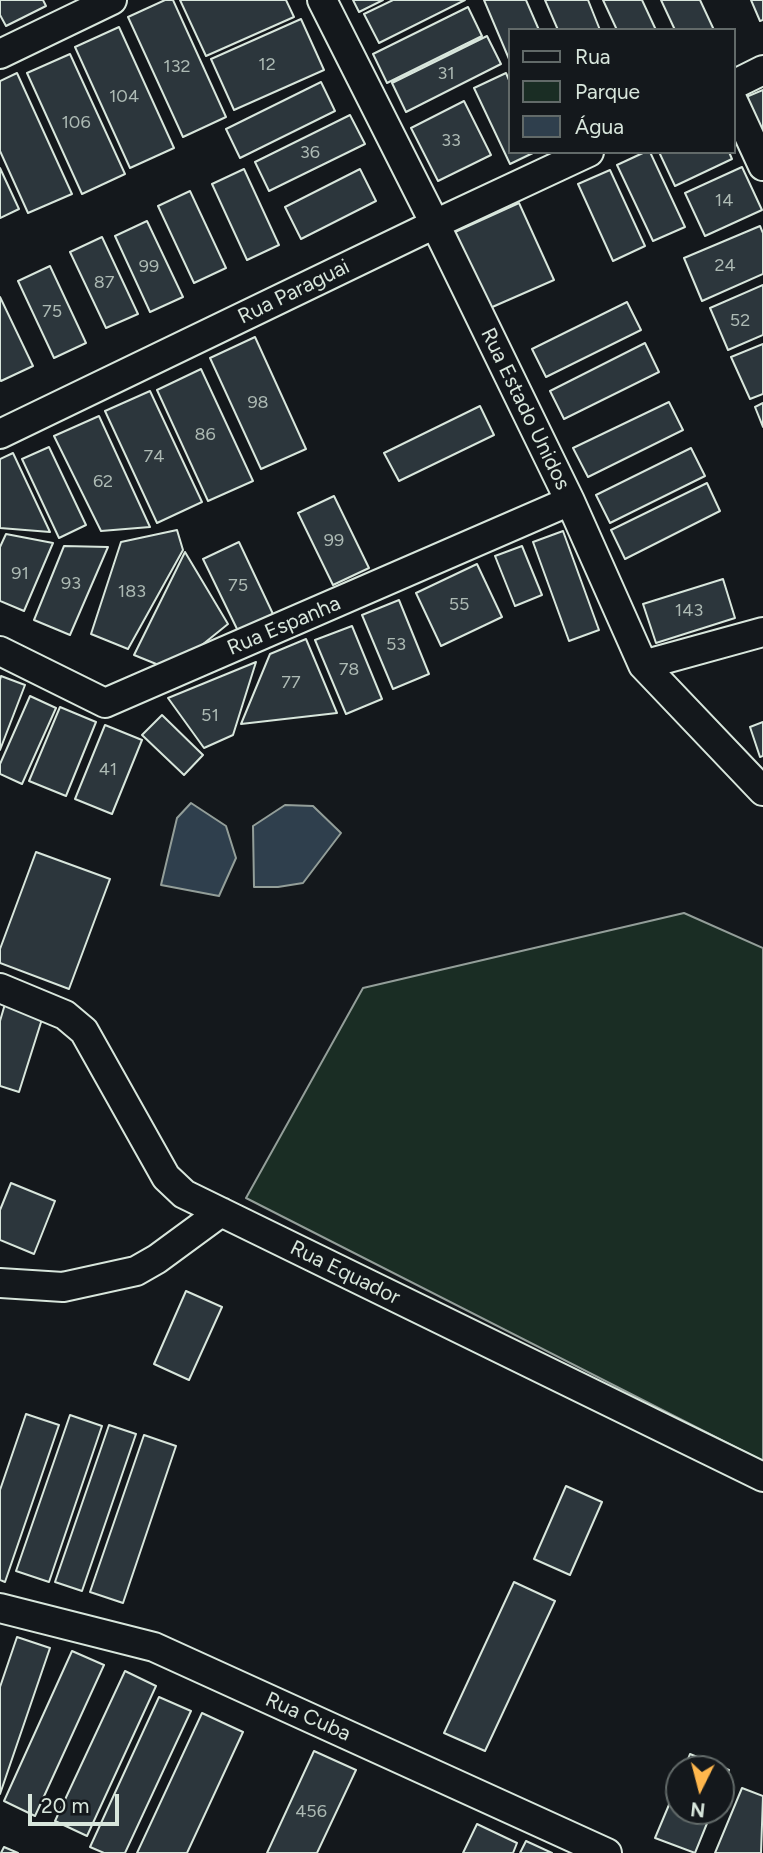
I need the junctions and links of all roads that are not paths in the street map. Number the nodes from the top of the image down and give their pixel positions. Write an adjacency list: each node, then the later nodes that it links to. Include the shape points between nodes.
1 (112, 0): 3 (street)
2 (322, 0): 9 (street, Rua Estado Unidos)
3 (0, 54)
4 (763, 70): 5 (street)
5 (735, 84)
6 (735, 105): 8 (street)
7 (585, 154): 9 (street, Rua Paraguai)
8 (763, 166)
9 (435, 224): 10 (street, Rua Paraguai); 11 (street, Rua Estado Unidos)
10 (0, 434)
11 (570, 501): 13 (street, Rua Espanha, via 106,703); 14 (street, Rua Estado Unidos)
12 (763, 632): 14 (street)
13 (0, 651)
14 (643, 665): 15 (street, Rua Estado Unidos)
15 (763, 791)
16 (0, 988): 17 (street, Rua Equador, via 65,1015 83,1031 166,1177 184,1194)
17 (221, 1212): 18 (street, via 136,1271 63,1287); 19 (street, Rua Equador)
18 (0, 1283)
19 (763, 1477)
20 (0, 1608): 21 (street, Rua Cuba, via 154,1647)
21 (607, 1853)

